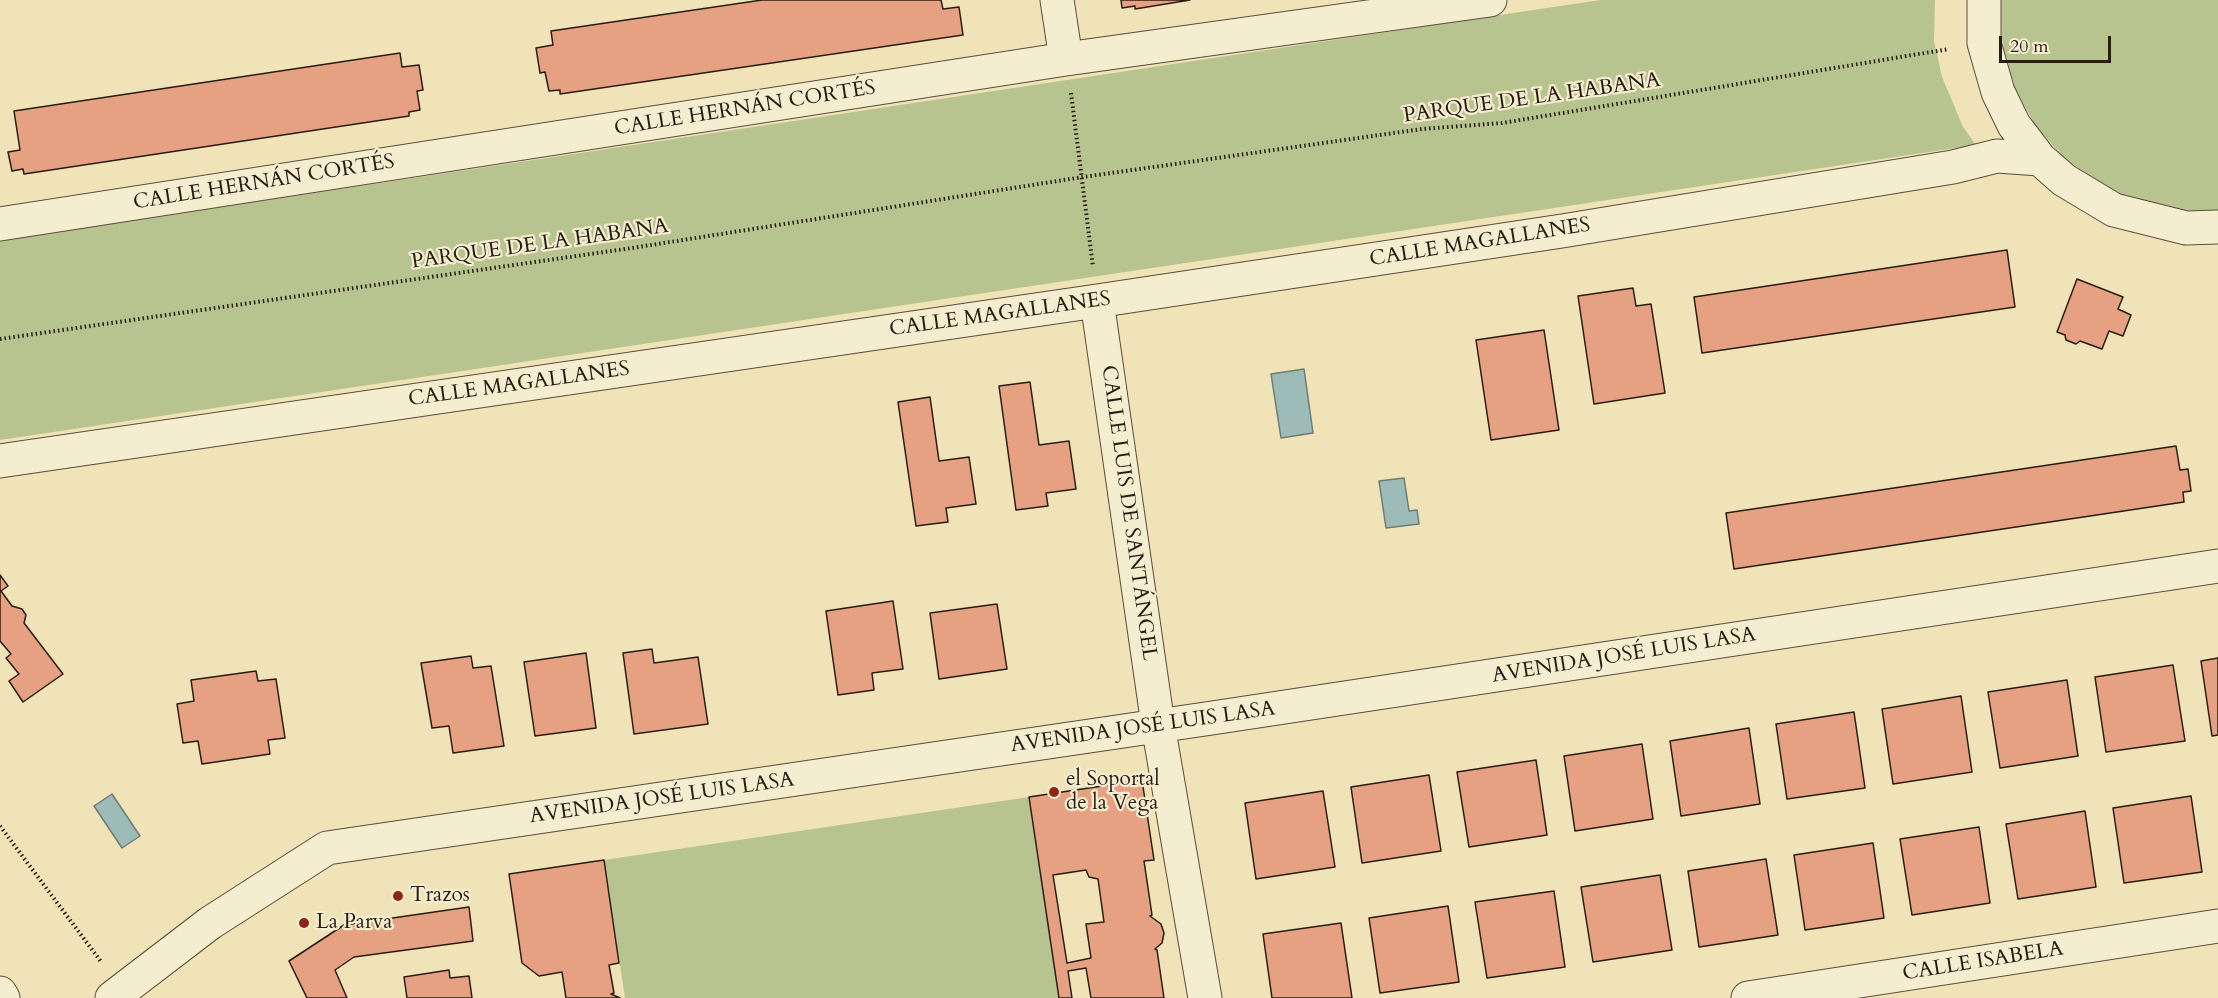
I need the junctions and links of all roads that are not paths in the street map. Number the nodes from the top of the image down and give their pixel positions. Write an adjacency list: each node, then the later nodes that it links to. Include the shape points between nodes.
1 (1058, 0): 4 (street)
2 (1490, 0): 4 (street, CALLE HERNÁN CORTÉS)
3 (1984, 0): 5 (street, via 1984,43 1998,92)
4 (1066, 59): 8 (street, CALLE HERNÁN CORTÉS)
5 (2014, 125): 6 (street); 7 (street)
6 (1997, 156): 7 (street, CALLE MAGALLANES); 10 (street, CALLE MAGALLANES, via 1953,167 1562,231)
7 (2040, 159): 9 (street, via 2064,180 2114,210)
8 (0, 224)
9 (2215, 232)
10 (1097, 302): 11 (street, CALLE MAGALLANES); 13 (street, CALLE LUIS DE SANTÁNGEL)
11 (0, 461)
12 (2218, 566): 13 (street, AVENIDA JOSÉ LUIS LASA)
13 (1158, 726): 16 (street, AVENIDA JOSÉ LUIS LASA, via 327,848 210,923); 18 (street, CALLE LUIS DE SANTÁNGEL)
14 (2218, 926): 19 (street, CALLE ISABELA)
15 (0, 993): 17 (street)
16 (117, 994)
17 (3, 998)
18 (1205, 998)
19 (1748, 998)

